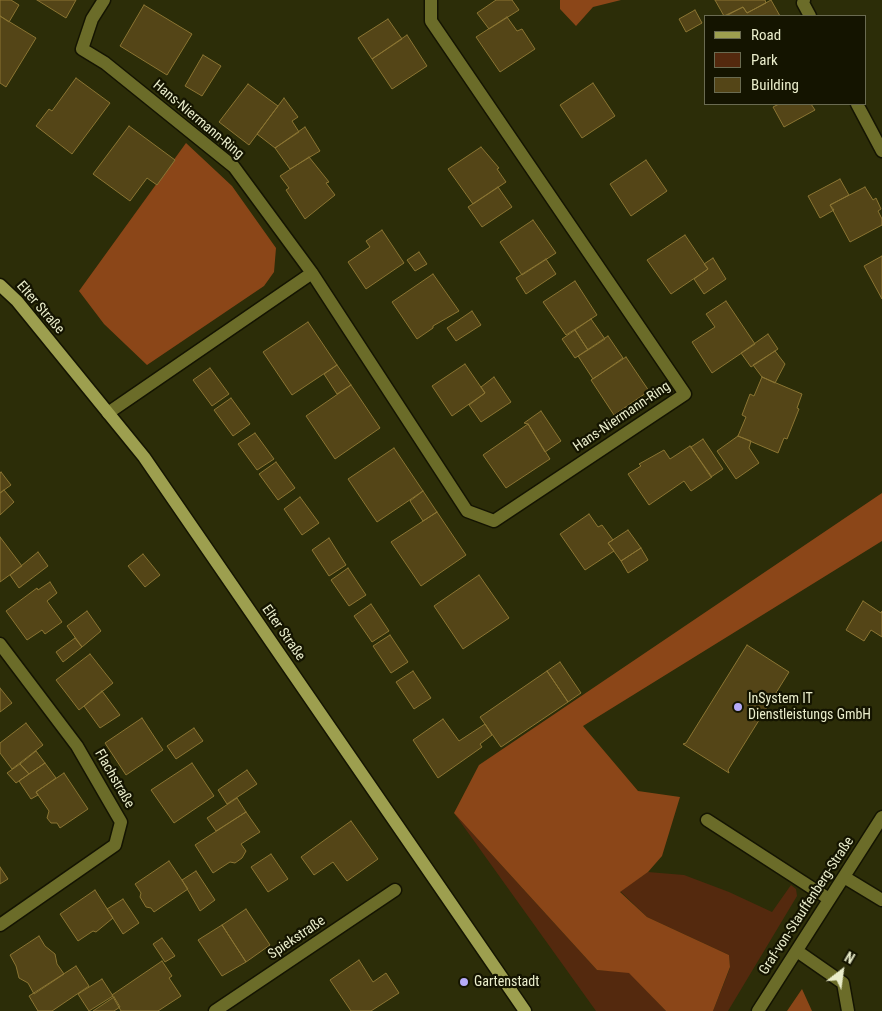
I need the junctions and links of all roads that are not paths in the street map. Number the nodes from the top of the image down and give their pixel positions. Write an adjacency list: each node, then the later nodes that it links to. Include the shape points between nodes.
1 (104, 0): 7 (street, Hans-Niermann-Ring, via 92,19 82,49 105,63 234,167)
2 (431, 0): 7 (street, Hans-Niermann-Ring, via 431,21 685,394 494,521 467,510)
3 (804, 0): 4 (street)
4 (809, 15)
5 (858, 105): 6 (street)
6 (882, 151)
7 (312, 273): 9 (street)
8 (0, 285): 9 (main road, Elter Straße, via 17,301)
9 (108, 413): 20 (main road, Elter Straße, via 144,457)
10 (0, 644): 17 (street, Flachstraße, via 77,746 121,822 115,845)
11 (882, 817): 13 (street, Graf-von-Stauffenberg-Straße)
12 (707, 820): 15 (street)
13 (844, 877): 15 (street, Graf-von-Stauffenberg-Straße); 16 (street)
14 (395, 890): 19 (street, Spiekstraße)
15 (829, 899): 18 (street, Graf-von-Stauffenberg-Straße)
16 (882, 900)
17 (0, 925)
18 (797, 951): 21 (street, Graf-von-Stauffenberg-Straße); 22 (street, via 843,983)
19 (215, 1011)
20 (525, 1011)
21 (758, 1011)
22 (848, 1011)

